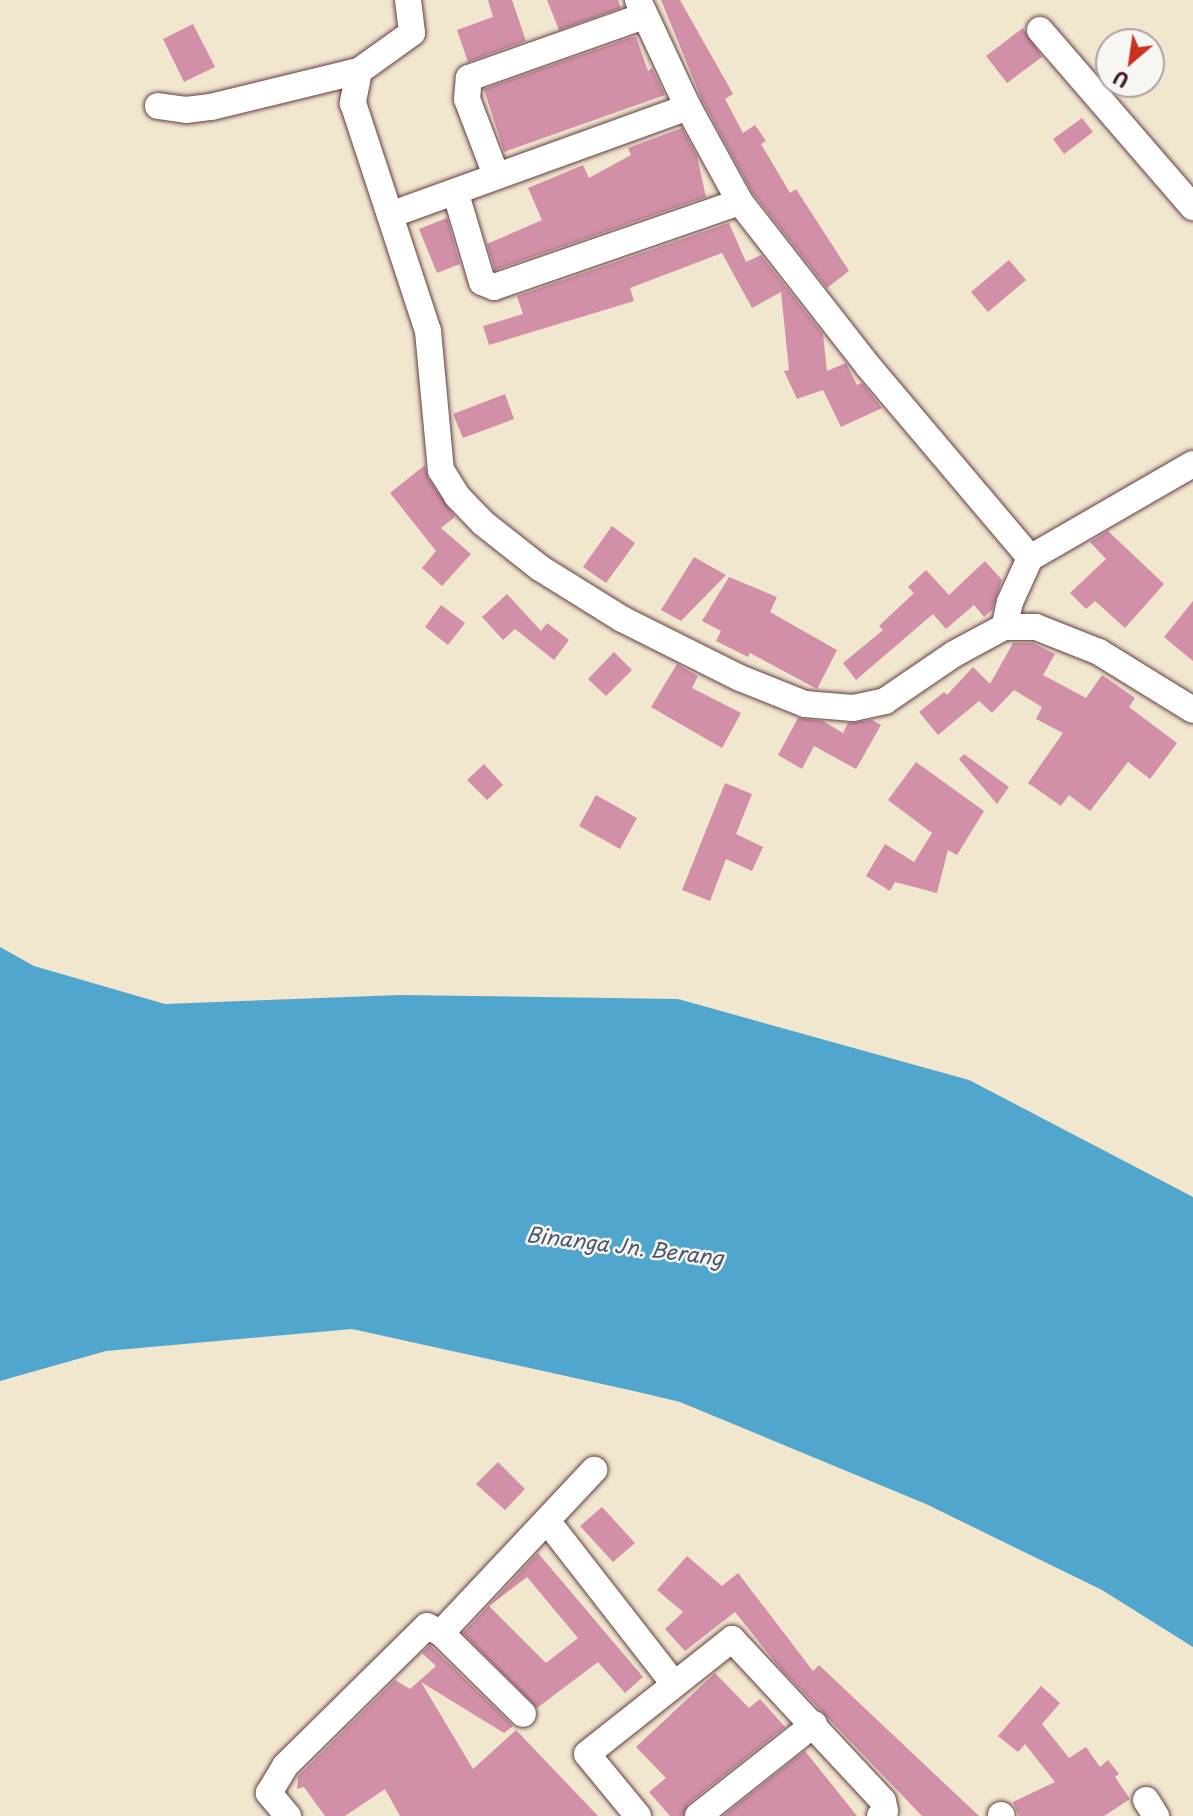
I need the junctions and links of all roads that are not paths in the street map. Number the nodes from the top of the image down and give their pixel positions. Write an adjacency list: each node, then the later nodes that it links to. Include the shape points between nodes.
1 (408, 0): 4 (street, via 414,24 408,39)
2 (641, 8): 6 (street); 7 (street, via 469,78 467,99)
3 (1040, 30): 10 (street)
4 (359, 71): 5 (street, via 211,107); 11 (street, via 353,103)
5 (158, 106)
6 (688, 107): 7 (street); 9 (street)
7 (496, 175): 8 (street)
8 (456, 194): 9 (street, via 482,282 494,287); 11 (street)
9 (740, 202): 13 (street, via 868,366)
10 (1193, 207)
11 (390, 215): 14 (street, via 428,331 441,470 457,496 484,523 540,568 622,619 740,678 827,708 885,701)
12 (1193, 464): 13 (street)
13 (1030, 558): 14 (street)
14 (1004, 627): 15 (street, via 1036,627 1062,635)
15 (1193, 710)
16 (594, 1470): 17 (street)
17 (548, 1522): 18 (street); 19 (street)
18 (442, 1633): 20 (street); 22 (street, via 427,1626 422,1629 285,1766 269,1793)
19 (674, 1684): 21 (street, via 732,1639); 23 (street, via 587,1754)
20 (523, 1714)
21 (814, 1724): 24 (street); 25 (street, via 883,1801 885,1811)
22 (288, 1816)
23 (638, 1816)
24 (698, 1816)
25 (880, 1816)

